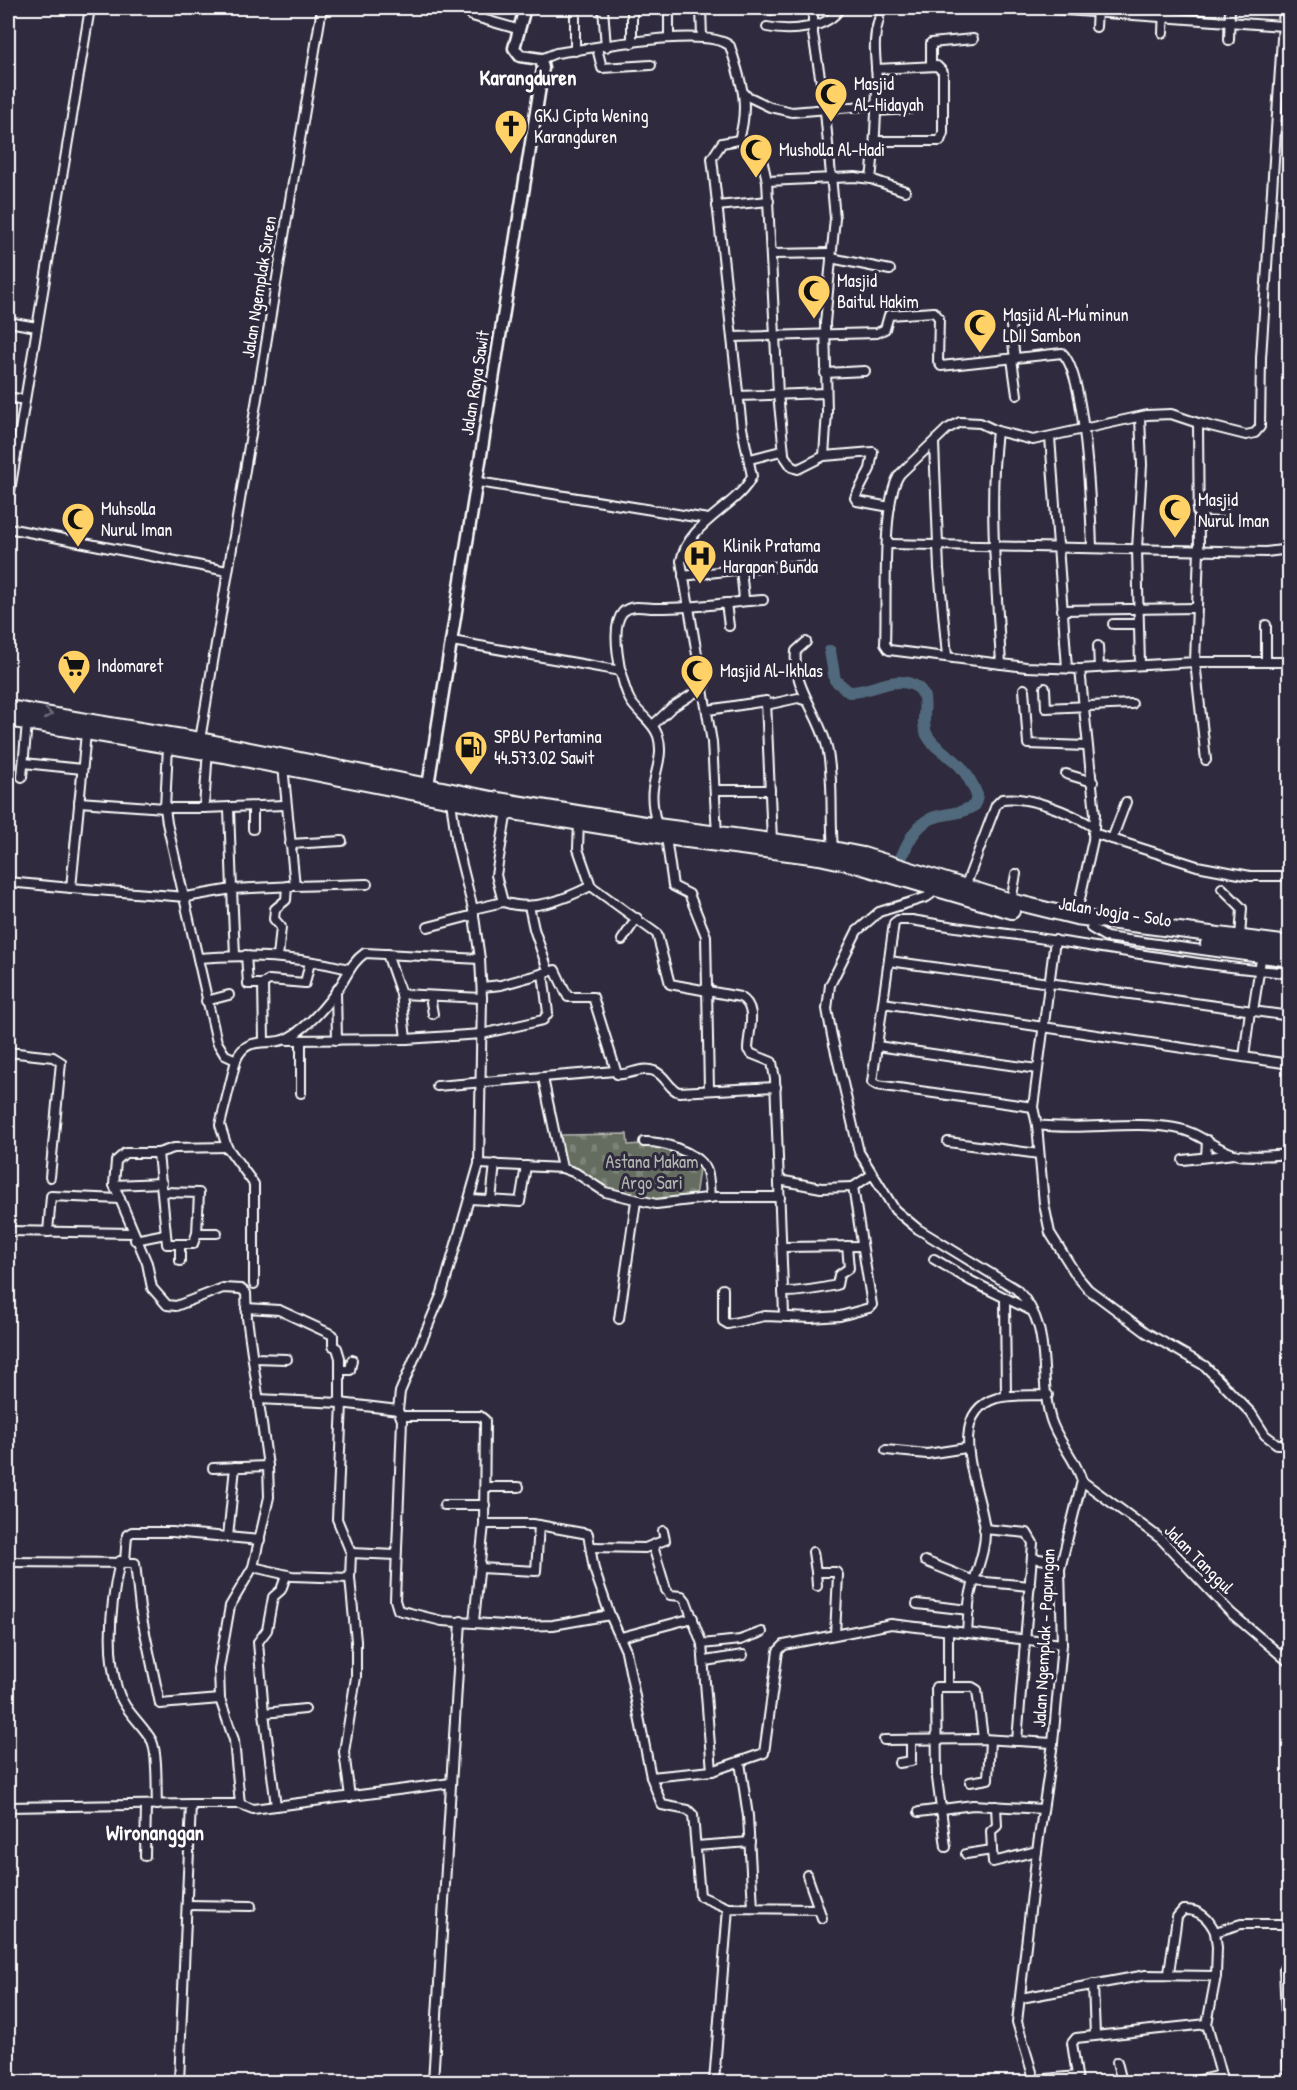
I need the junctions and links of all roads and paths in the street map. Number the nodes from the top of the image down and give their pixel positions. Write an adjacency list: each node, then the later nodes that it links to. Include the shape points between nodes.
1 (90, 8): 54 (street)
2 (322, 8): 93 (street, Jalan Ngemplak Suren)
3 (525, 8): 24 (street)
4 (575, 8): 32 (street)
5 (603, 8): 31 (street)
6 (632, 8): 30 (street)
7 (669, 8): 27 (street)
8 (701, 8): 26 (street)
9 (813, 8): 23 (street)
10 (840, 8): 23 (street, via 831,20)
11 (1038, 8): 15 (street)
12 (1164, 8): 17 (street)
13 (1230, 8): 19 (street)
14 (1284, 8): 20 (street)
15 (1096, 10): 17 (street); 22 (street)
16 (472, 16): 24 (street)
17 (1164, 17): 19 (street); 25 (street)
18 (879, 19): 36 (street, via 873,38)
19 (1230, 22): 20 (street); 29 (street)
20 (1285, 22): 68 (street, via 1261,358 1260,427 1246,435)
21 (767, 27): 23 (street)
22 (1096, 27)
23 (812, 28): 39 (street)
24 (517, 29): 33 (street, via 516,52)
25 (1163, 33)
26 (702, 37): 27 (street); 37 (street, via 730,46)
27 (669, 38): 30 (street)
28 (974, 39): 35 (street, via 932,43)
29 (1229, 40)
30 (632, 43): 31 (street)
31 (602, 47): 32 (street); 34 (street, via 602,68)
32 (575, 51): 33 (street)
33 (541, 59): 76 (street, Jalan Raya Sawit, via 543,68)
34 (651, 65)
35 (931, 66): 36 (street); 42 (street, via 943,72 941,140)
36 (876, 69): 38 (street)
37 (745, 95): 39 (street, via 792,112); 41 (street)
38 (876, 108): 39 (street); 40 (street); 42 (street)
39 (825, 109): 43 (street)
40 (910, 109)
41 (739, 140): 45 (street, via 760,150); 48 (street, via 722,143 712,158)
42 (876, 141): 44 (street)
43 (832, 178): 44 (street); 45 (street); 50 (street, via 835,218)
44 (871, 179): 46 (street)
45 (767, 181): 47 (street)
46 (905, 191)
47 (769, 201): 48 (street); 49 (street)
48 (717, 206): 57 (street)
49 (772, 254): 50 (street); 55 (street)
50 (831, 256): 51 (street); 56 (street)
51 (890, 270)
52 (1010, 318): 58 (street)
53 (8, 322): 54 (street)
54 (37, 327): 66 (street)
55 (774, 335): 56 (street); 57 (street); 62 (street)
56 (825, 335): 58 (street, via 881,332 889,315 936,312 939,365); 60 (street)
57 (732, 337): 64 (street)
58 (1014, 359): 63 (street); 69 (street, via 1065,354)
59 (865, 371): 60 (street)
60 (825, 373): 61 (street)
61 (825, 393): 62 (street); 74 (street)
62 (778, 394): 64 (street); 73 (street)
63 (1017, 395)
64 (738, 396): 75 (street)
65 (8, 397): 66 (street)
66 (25, 400): 77 (street)
67 (1140, 417): 68 (street, via 1171,414); 69 (street); 88 (street, via 1142,465)
68 (1198, 423): 79 (street)
69 (1083, 428): 71 (street); 87 (street, via 1090,470)
70 (997, 431): 71 (street, via 1033,440); 72 (street, via 980,423 960,422); 85 (street)
71 (1050, 437): 86 (street)
72 (934, 443): 78 (street, via 897,479); 84 (street)
73 (784, 453): 74 (street, via 790,465 798,469); 75 (street, via 777,451)
74 (824, 456): 78 (street, via 873,452 870,469 855,498)
75 (750, 459): 81 (street, via 752,479)
76 (478, 482): 81 (street); 106 (street, Jalan Raya Sawit)
77 (8, 503)
78 (888, 507): 83 (street)
79 (1197, 511): 80 (street); 89 (street)
80 (1223, 512)
81 (708, 519): 94 (street, via 684,552)
82 (8, 528): 93 (street)
83 (889, 544): 84 (street); 109 (street, via 886,647)
84 (939, 545): 85 (street); 109 (street)
85 (995, 546): 86 (street); 113 (street)
86 (1059, 548): 87 (street); 101 (street)
87 (1092, 548): 88 (street)
88 (1137, 549): 89 (street); 99 (street)
89 (1199, 550): 90 (street); 100 (street)
90 (1282, 550)
91 (808, 566): 92 (street)
92 (741, 570): 94 (street); 96 (street, via 744,598)
93 (227, 571): 132 (street, Jalan Ngemplak Suren)
94 (683, 576): 98 (street)
95 (763, 600): 96 (street)
96 (739, 602): 97 (street)
97 (726, 603): 98 (street); 105 (street)
98 (688, 606): 118 (street, via 625,610 617,636); 119 (street)
99 (1138, 608): 100 (street); 101 (street); 103 (street)
100 (1196, 608): 111 (street)
101 (1062, 610): 115 (street)
102 (1113, 624): 103 (street)
103 (1138, 624): 114 (street)
104 (1266, 625): 110 (street)
105 (729, 626)
106 (452, 640): 118 (street); 142 (street, Jalan Raya Sawit)
107 (806, 642): 124 (street, via 795,651 794,663)
108 (1098, 646): 116 (street)
109 (947, 656): 113 (street)
110 (1266, 660): 111 (street); 112 (street)
111 (1195, 662): 114 (street); 135 (street)
112 (1290, 662)
113 (1001, 664): 115 (street)
114 (1140, 665): 116 (street)
115 (1066, 668): 117 (street)
116 (1099, 668): 117 (street)
117 (1080, 669): 125 (street)
118 (621, 671): 130 (street, via 633,706)
119 (704, 687): 127 (street); 130 (street)
120 (1045, 688): 125 (street, via 1046,708)
121 (1024, 689): 134 (street, via 1028,744)
122 (1132, 704): 125 (street)
123 (766, 705): 124 (street, via 798,698 806,699); 127 (street, via 761,700); 144 (street)
124 (809, 705): 164 (street, via 829,758)
125 (1084, 706): 134 (street)
126 (8, 708): 132 (highway, one-way to 132)
127 (708, 710): 143 (street)
128 (8, 719): 129 (highway)
129 (27, 723): 131 (highway); 136 (street)
130 (653, 725): 155 (street, via 660,749 652,790)
131 (86, 733): 133 (highway); 138 (street)
132 (206, 745): 133 (highway); 137 (highway); 142 (highway); 151 (street, Jalan Ngemplak Suren)
133 (168, 746): 150 (street)
134 (1087, 746): 141 (street)
135 (1206, 760)
136 (24, 763): 138 (street); 140 (street)
137 (283, 766): 142 (highway); 148 (street)
138 (82, 769): 146 (street)
139 (1066, 774): 141 (street)
140 (22, 777)
141 (1093, 782): 157 (street)
142 (427, 790): 145 (highway); 155 (highway)
143 (715, 790): 144 (street); 159 (street)
144 (770, 790): 162 (street)
145 (451, 801): 153 (highway); 180 (street)
146 (79, 802): 150 (street); 173 (street)
147 (1126, 802): 160 (street)
148 (285, 805): 149 (street); 163 (street)
149 (253, 807): 152 (street); 156 (street)
150 (165, 808): 151 (street); 176 (street)
151 (204, 808): 152 (street)
152 (229, 809): 175 (street)
153 (507, 811): 154 (highway); 178 (street, via 496,875)
154 (579, 822): 158 (highway); 171 (street, via 578,849)
155 (657, 826): 159 (highway)
156 (253, 829)
157 (1093, 830): 160 (street); 172 (street, via 1077,817 1040,804 1002,799 996,805); 181 (street)
158 (666, 837): 159 (highway); 207 (street, via 673,886 688,894 706,936)
159 (717, 838): 162 (highway); 169 (highway)
160 (1112, 839): 166 (street, via 1197,866 1250,876)
161 (342, 841): 163 (street)
162 (772, 842): 164 (highway)
163 (290, 844): 170 (street)
164 (833, 849): 169 (highway, via 863,855)
165 (1016, 874): 177 (street)
166 (1290, 876)
167 (8, 882): 173 (street)
168 (367, 884): 170 (street)
169 (939, 885): 172 (highway, Jalan Jogja - Solo); 188 (highway, Jalan Jogja - Solo, via 1061,923); 253 (street, via 927,897 887,908 864,921 843,955 828,993 830,1027 854,1134)
170 (291, 886): 175 (street); 193 (street, via 286,900 275,909 274,919 281,927)
171 (591, 886): 179 (street, via 561,900); 182 (street)
172 (965, 887): 177 (highway, Jalan Jogja - Solo)
173 (71, 888): 176 (street)
174 (1222, 888): 184 (street, via 1242,908)
175 (232, 889): 176 (street); 191 (street)
176 (186, 897): 194 (street)
177 (1011, 901): 181 (highway, Jalan Jogja - Solo)
178 (503, 902): 179 (street); 180 (street)
179 (529, 906): 201 (street)
180 (473, 912): 183 (street); 195 (street)
181 (1076, 917): 184 (highway, Jalan Jogja - Solo)
182 (637, 918): 185 (street); 207 (street, via 659,938 670,984)
183 (428, 927)
184 (1240, 938): 188 (highway, Jalan Jogja - Solo)
185 (622, 940)
186 (1055, 940): 197 (street, via 898,920 894,923); 200 (street); 204 (street)
187 (1290, 944): 188 (highway, Jalan Jogja - Solo)
188 (1262, 950): 190 (highway, Jalan Jogja - Solo); 198 (street); 200 (street)
189 (387, 954): 195 (street); 199 (street, via 365,953); 208 (street)
190 (1290, 954)
191 (235, 955): 192 (street); 194 (street)
192 (246, 955): 193 (street); 203 (street, via 248,984)
193 (278, 957): 196 (street)
194 (198, 958): 212 (street)
195 (480, 958): 205 (street)
196 (310, 962): 199 (street); 203 (street, via 304,983 269,980)
197 (889, 962): 204 (street); 213 (street)
198 (1290, 962)
199 (346, 968): 206 (street)
200 (1260, 970): 202 (street); 214 (street)
201 (546, 971): 205 (street, via 501,986); 218 (street, via 546,1018); 230 (street, via 558,972 568,997 593,997)
202 (1290, 972)
203 (263, 984): 223 (street)
204 (1049, 984): 214 (street); 217 (street)
205 (482, 987): 211 (street)
206 (336, 990): 219 (street, via 326,1006); 221 (street)
207 (705, 992): 234 (street, via 747,1001 751,1014 748,1050 772,1062); 235 (street)
208 (401, 994): 210 (street); 222 (street)
209 (230, 995): 212 (street)
210 (430, 996): 211 (street); 215 (street)
211 (482, 998): 218 (street)
212 (206, 1001): 227 (street, via 221,1049)
213 (883, 1003): 217 (street); 224 (street)
214 (1251, 1011): 216 (street); 226 (street)
215 (433, 1014)
216 (1290, 1016)
217 (1043, 1026): 226 (street); 229 (street)
218 (482, 1034): 222 (street); 232 (street)
219 (286, 1040): 220 (street); 223 (street)
220 (301, 1040): 221 (street); 236 (street)
221 (337, 1040): 222 (street)
222 (406, 1040)
223 (264, 1041): 227 (street, via 243,1049)
224 (877, 1046): 229 (street); 237 (street, via 872,1082 875,1085)
225 (8, 1052): 254 (street, via 61,1062)
226 (1244, 1057): 228 (street)
227 (236, 1060): 242 (street, via 220,1118)
228 (1290, 1064)
229 (1037, 1070): 237 (street)
230 (615, 1071): 231 (street); 235 (street, via 619,1075 641,1069 656,1071 676,1092)
231 (543, 1078): 232 (street); 252 (street)
232 (481, 1083): 233 (street); 249 (street)
233 (437, 1086)
234 (776, 1087): 235 (street); 255 (street)
235 (709, 1089)
236 (302, 1093)
237 (1033, 1107): 238 (street)
238 (1037, 1125): 239 (street, via 1175,1128); 244 (street)
239 (1207, 1140): 245 (street); 247 (street)
240 (644, 1142): 260 (street, via 659,1142 701,1162 707,1171)
241 (948, 1142): 244 (street)
242 (227, 1147): 243 (street, via 174,1148); 277 (street, via 254,1184)
243 (158, 1153): 256 (street, via 121,1154 114,1167); 258 (street)
244 (1039, 1154): 294 (street, via 1050,1233 1082,1283 1147,1333 1204,1366 1251,1413 1264,1435 1277,1444)
245 (1234, 1154): 246 (street); 247 (street)
246 (1290, 1154)
247 (1206, 1157): 248 (street)
248 (1183, 1160)
249 (479, 1164): 250 (street); 262 (street)
250 (495, 1164): 251 (street); 263 (street)
251 (526, 1167): 252 (street); 263 (street, via 520,1202)
252 (562, 1168): 264 (street, via 605,1192)
253 (870, 1176): 257 (street); 281 (street, via 903,1217 1016,1289)
254 (50, 1177)
255 (779, 1180): 257 (street, via 821,1188); 259 (street)
256 (114, 1185): 258 (street); 261 (street)
257 (855, 1185): 273 (street)
258 (163, 1187): 267 (street, via 199,1193); 269 (street)
259 (780, 1197): 260 (street); 274 (street)
260 (710, 1198): 264 (street, via 657,1204)
261 (120, 1199): 266 (street, via 51,1196); 270 (street)
262 (470, 1199): 263 (street); 293 (street, via 442,1293 405,1378)
263 (490, 1200)
264 (636, 1201): 284 (street)
265 (8, 1231): 266 (street)
266 (48, 1232): 270 (street)
267 (197, 1233): 268 (street); 271 (street, via 194,1244)
268 (217, 1233)
269 (165, 1234): 270 (street); 271 (street, via 168,1244)
270 (134, 1236): 282 (street, via 147,1263 152,1288 169,1306 227,1287 246,1291)
271 (180, 1246): 276 (street)
272 (847, 1246): 273 (street); 274 (street); 279 (street, via 849,1268 839,1274 837,1285)
273 (861, 1246): 283 (street, via 871,1290 869,1308 840,1316)
274 (783, 1247): 279 (street)
275 (934, 1259): 280 (street)
276 (180, 1261)
277 (254, 1284)
278 (723, 1289): 283 (street, via 725,1323)
279 (783, 1292): 283 (street)
280 (1005, 1299): 281 (street); 290 (street)
281 (1028, 1305): 289 (street, via 1043,1343)
282 (246, 1308): 285 (street); 288 (street, via 279,1311 333,1335)
283 (784, 1315)
284 (619, 1319)
285 (254, 1358): 286 (street); 291 (street)
286 (286, 1359)
287 (352, 1360): 288 (street, via 350,1370)
288 (340, 1370): 292 (street)
289 (1048, 1395): 290 (street); 300 (street, via 1052,1421)
290 (1006, 1396): 295 (street, via 976,1410)
291 (258, 1399): 292 (street); 297 (street)
292 (341, 1403): 293 (street); 314 (street, via 337,1519)
293 (400, 1413): 301 (street, via 484,1417); 315 (street)
294 (1290, 1444)
295 (966, 1448): 296 (street, via 927,1454); 307 (street)
296 (886, 1450)
297 (268, 1466): 298 (street); 310 (street, via 269,1497)
298 (235, 1467): 299 (street); 309 (street)
299 (213, 1468)
300 (1082, 1482): 320 (street, Jalan Ngemplak - Papungan); 345 (street, Jalan Tanggul, via 1161,1539 1230,1613)
301 (485, 1487): 302 (street); 304 (street)
302 (519, 1487)
303 (444, 1505): 304 (street)
304 (485, 1505): 305 (street)
305 (484, 1524): 306 (street); 322 (street)
306 (539, 1525): 312 (street, via 588,1534); 322 (street, via 536,1570)
307 (984, 1529): 316 (street, via 1030,1535); 326 (street, via 985,1540)
308 (663, 1532): 311 (street, via 665,1540)
309 (228, 1537): 310 (street); 317 (street, via 132,1532 127,1535)
310 (260, 1540): 321 (street)
311 (653, 1546): 312 (street); 332 (street, via 666,1590 670,1595 682,1596)
312 (592, 1547): 331 (street, via 594,1569)
313 (813, 1552): 323 (street)
314 (351, 1553): 315 (street); 325 (street)
315 (396, 1555): 333 (street, via 394,1600 398,1610 437,1620)
316 (1032, 1558): 320 (street); 328 (street)
317 (122, 1561): 319 (street); 347 (street, via 137,1567 140,1609 160,1704); 366 (street, via 112,1608 115,1680 126,1707 152,1743)
318 (925, 1561): 326 (street)
319 (8, 1562)
320 (1060, 1562): 342 (street, Jalan Ngemplak - Papungan)
321 (253, 1568): 324 (street); 347 (street, via 228,1614 219,1669)
322 (480, 1568): 334 (street)
323 (816, 1572): 327 (street); 337 (street, via 838,1575)
324 (286, 1576): 325 (street); 349 (street, via 273,1597 267,1630 258,1642)
325 (350, 1578): 362 (street, via 357,1677 344,1752)
326 (974, 1581): 328 (street); 330 (street)
327 (817, 1586)
328 (1030, 1586): 340 (street)
329 (916, 1604): 330 (street)
330 (969, 1610): 338 (street)
331 (610, 1615): 334 (street, via 539,1626); 339 (street)
332 (693, 1618): 339 (street); 341 (street)
333 (461, 1621): 334 (street); 361 (street)
334 (474, 1621)
335 (948, 1630): 337 (street, via 891,1624); 338 (street); 346 (street)
336 (762, 1632): 341 (street, via 740,1641)
337 (839, 1633): 356 (street, via 780,1647 765,1752)
338 (967, 1634): 340 (street)
339 (621, 1636): 359 (street)
340 (1026, 1640): 342 (street); 354 (street)
341 (702, 1644): 344 (street)
342 (1062, 1644): 355 (street, Jalan Ngemplak - Papungan)
343 (743, 1655): 344 (street)
344 (705, 1661): 358 (street)
345 (1290, 1662)
346 (948, 1686): 351 (street, via 977,1690); 353 (street, via 935,1690)
347 (220, 1700): 364 (street, via 234,1740)
348 (305, 1708): 349 (street)
349 (264, 1713): 367 (street)
350 (884, 1740): 352 (street)
351 (986, 1740): 353 (street); 354 (street); 360 (street, via 988,1779)
352 (911, 1741): 353 (street); 357 (street, via 911,1761)
353 (934, 1741): 370 (street)
354 (1017, 1741): 355 (street)
355 (1053, 1743): 371 (street, Jalan Ngemplak - Papungan)
356 (740, 1762): 358 (street); 373 (street)
357 (899, 1763)
358 (712, 1771): 359 (street)
359 (651, 1777): 374 (street, via 662,1805 688,1810 693,1815)
360 (970, 1782)
361 (451, 1783): 362 (street); 403 (street)
362 (350, 1797): 367 (street)
363 (191, 1804): 364 (street); 366 (street); 381 (street)
364 (240, 1804): 367 (street, via 253,1809)
365 (146, 1805): 366 (street); 369 (street); 379 (street)
366 (157, 1805)
367 (276, 1806)
368 (996, 1806): 370 (street); 371 (street); 376 (street)
369 (8, 1807)
370 (939, 1809): 372 (street); 375 (street)
371 (1043, 1809): 377 (street, Jalan Ngemplak - Papungan)
372 (919, 1812)
373 (750, 1842): 374 (street); 384 (street)
374 (696, 1846): 383 (street, via 700,1896)
375 (946, 1847)
376 (992, 1850): 377 (street, via 993,1862); 378 (street)
377 (1037, 1851): 393 (street, Jalan Ngemplak - Papungan)
378 (966, 1854)
379 (145, 1856)
380 (807, 1875): 385 (street)
381 (187, 1905): 382 (street); 402 (street)
382 (251, 1906)
383 (728, 1908): 384 (street); 404 (street)
384 (753, 1908): 385 (street)
385 (817, 1908): 386 (street)
386 (822, 1918)
387 (1290, 1924): 388 (street, via 1242,1924)
388 (1215, 1932): 390 (street, via 1205,1916 1189,1910 1179,1912); 391 (street)
389 (1290, 1953): 407 (street, via 1284,1969)
390 (1169, 1973): 391 (street); 392 (street)
391 (1216, 1976): 394 (street)
392 (1093, 1984): 393 (street); 395 (street)
393 (1021, 1998): 400 (street, Jalan Ngemplak - Papungan, via 1017,2026)
394 (1207, 2024): 395 (street); 398 (street)
395 (1095, 2035): 397 (street, via 1078,2037 1072,2043)
396 (1117, 2062): 405 (street)
397 (1078, 2079): 400 (street)
398 (1222, 2079): 406 (street)
399 (8, 2081): 401 (street)
400 (1035, 2081)
401 (42, 2082)
402 (179, 2082)
403 (433, 2082)
404 (714, 2082)
405 (1122, 2082)
406 (1191, 2082)
407 (1289, 2082)

